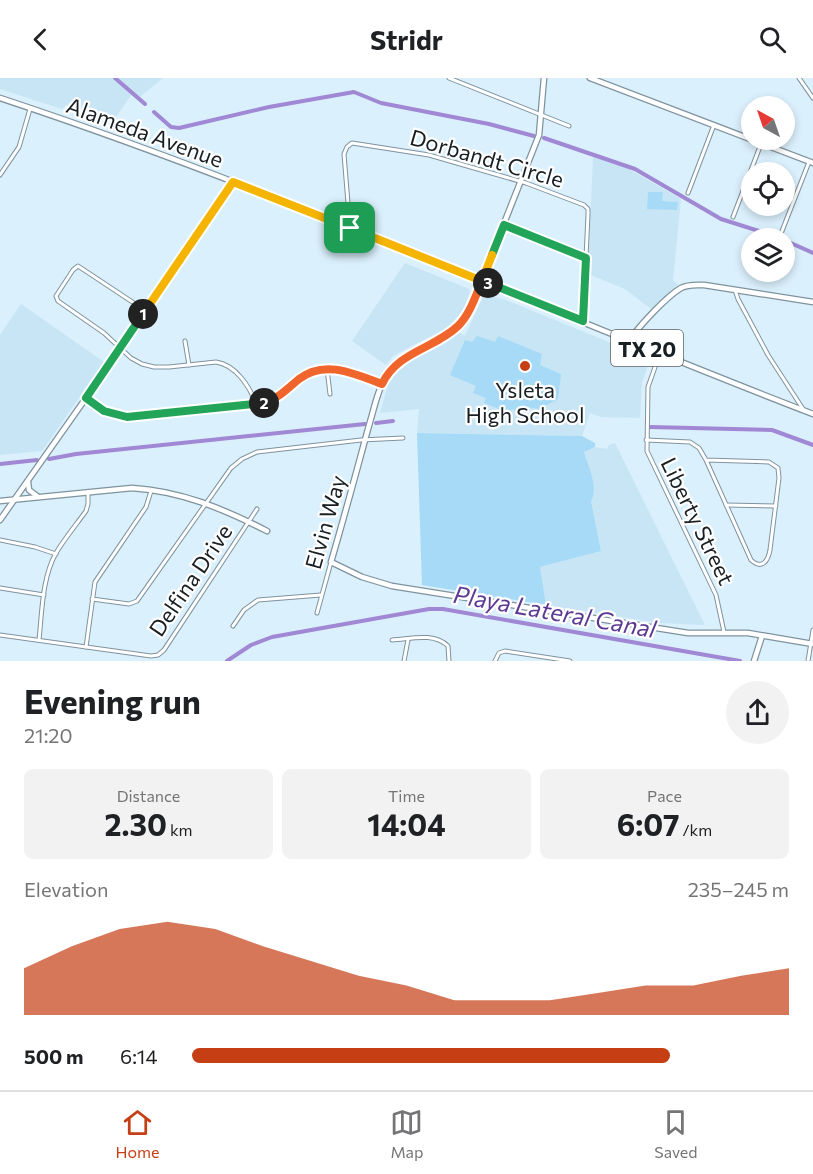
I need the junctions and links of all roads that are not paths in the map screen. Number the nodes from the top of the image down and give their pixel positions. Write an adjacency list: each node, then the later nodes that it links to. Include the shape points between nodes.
1 (449, 78): 8 (street)
2 (544, 78): 8 (street)
3 (590, 78): 10 (street)
4 (799, 78): 6 (street)
5 (0, 98): 7 (street, Alameda Avenue / TX 20)
6 (813, 98)
7 (30, 108): 15 (street, via 19,147); 16 (street, Alameda Avenue / TX 20)
8 (540, 113): 9 (street); 17 (street, via 539,135)
9 (569, 126)
10 (714, 126): 11 (street); 18 (street)
11 (741, 136)
12 (759, 150): 19 (street)
13 (777, 150): 14 (street)
14 (811, 163): 22 (street)
15 (0, 175)
16 (233, 182): 21 (street, Alameda Avenue / TX 20); 27 (street)
17 (520, 182): 20 (street); 21 (street, Dorbandt Circle, via 421,153 352,143 344,154); 23 (street, Dorbandt Circle, via 587,207)
18 (688, 193)
19 (733, 217)
20 (504, 225): 23 (street); 24 (street)
21 (350, 228): 24 (street, Alameda Avenue / TX 20)
22 (783, 228)
23 (586, 258): 28 (street, Dorbandt Circle)
24 (482, 281): 28 (street, Alameda Avenue / TX 20); 35 (street, via 458,326 401,360)
25 (735, 290): 26 (street); 30 (street, via 683,287); 39 (street, via 768,355)
26 (813, 302)
27 (146, 311): 31 (street); 31 (street, via 81,266 73,270 57,292 58,301)
28 (583, 321): 30 (street, Alameda Avenue / TX 20)
29 (185, 341): 33 (street)
30 (629, 341): 32 (street, Alameda Avenue / TX 20)
31 (120, 349): 33 (street, via 153,367); 37 (street)
32 (660, 353): 39 (street, Alameda Avenue / TX 20); 43 (street, Liberty Street, via 648,387)
33 (189, 365): 38 (street, via 222,363 247,384)
34 (327, 369): 35 (street, via 341,369); 36 (street); 38 (street, via 303,376 275,399)
35 (382, 384): 42 (street, Elvin Way)
36 (330, 394)
37 (86, 398): 38 (street, via 104,411 127,417); 45 (street)
38 (256, 404)
39 (804, 410): 40 (street, Alameda Avenue / TX 20)
40 (813, 414)
41 (403, 438): 42 (street)
42 (365, 440): 51 (street, via 249,455 231,468); 61 (street, Elvin Way)
43 (646, 440): 44 (street, via 694,443); 69 (street, Liberty Street, via 649,458 716,596)
44 (706, 460): 52 (street); 53 (street, via 774,464 780,473)
45 (28, 480): 48 (street, via 29,490); 49 (street)
46 (151, 489): 47 (street); 51 (street); 65 (street, via 146,507 98,576)
47 (88, 492): 48 (street); 60 (street, via 86,511)
48 (37, 496): 49 (street)
49 (15, 498): 50 (street); 56 (street)
50 (0, 501)
51 (206, 503): 57 (street); 65 (street, via 137,601 129,604)
52 (726, 505): 53 (street); 53 (street, via 751,560 758,564 769,559)
53 (776, 506)
54 (0, 508): 56 (street)
55 (257, 508): 57 (street, Delfina Drive)
56 (0, 520)
57 (249, 522): 58 (street); 76 (street, Delfina Drive, via 158,655)
58 (267, 531)
59 (0, 540): 60 (street)
60 (56, 554): 63 (street)
61 (331, 562): 64 (street, Elvin Way); 69 (street, via 392,586 688,633)
62 (0, 588): 63 (street)
63 (44, 595): 73 (street)
64 (321, 595): 66 (street, Elvin Way); 67 (street, via 258,600 244,610)
65 (92, 599): 76 (street)
66 (316, 613)
67 (233, 626)
68 (813, 630): 75 (street)
69 (724, 633): 71 (street)
70 (0, 635): 73 (street, Delfina Drive)
71 (762, 636): 75 (street); 81 (street)
72 (408, 639): 74 (street); 77 (street); 78 (street, via 441,639 448,646)
73 (39, 640): 76 (street, Delfina Drive)
74 (392, 640)
75 (812, 644): 82 (street)
76 (86, 647)
77 (404, 661)
78 (449, 661)
79 (495, 661): 80 (street, via 505,651)
80 (570, 661)
81 (754, 661)
82 (808, 661)

